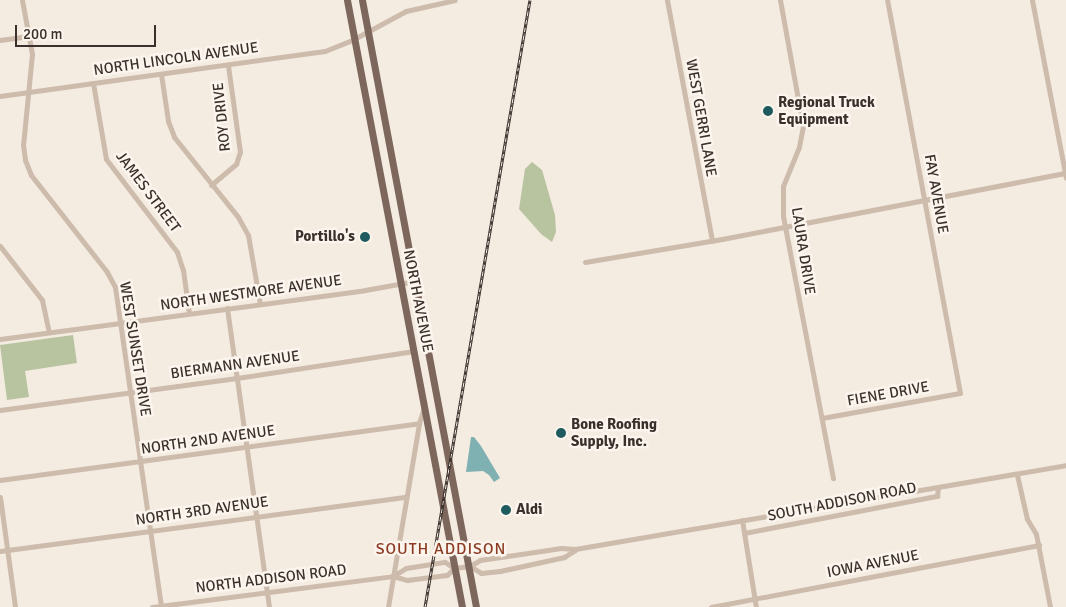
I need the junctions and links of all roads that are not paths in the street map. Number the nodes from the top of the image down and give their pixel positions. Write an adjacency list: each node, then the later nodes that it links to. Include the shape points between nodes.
1 (22, 0): 10 (street, WEST SUNSET DRIVE)
2 (347, 0): 11 (main road, NORTH AVENUE)
3 (362, 0): 9 (main road, NORTH AVENUE)
4 (455, 0): 9 (street, NORTH LINCOLN AVENUE, via 406,11)
5 (667, 0): 22 (street, WEST GERRI LANE)
6 (780, 0): 21 (street, LAURA DRIVE, via 803,126 799,147 783,186)
7 (887, 0): 20 (street, FAY AVENUE)
8 (1032, 0): 18 (street)
9 (369, 32): 11 (street, NORTH LINCOLN AVENUE); 25 (main road, NORTH AVENUE)
10 (29, 36): 12 (street); 16 (street, WEST SUNSET DRIVE, via 32,54)
11 (354, 39): 13 (street, NORTH LINCOLN AVENUE, via 319,52); 26 (main road, NORTH AVENUE)
12 (0, 40)
13 (228, 65): 14 (street, NORTH LINCOLN AVENUE); 19 (street, ROY DRIVE, via 240,152 236,164)
14 (162, 74): 15 (street, NORTH LINCOLN AVENUE); 19 (street, via 172,133)
15 (93, 83): 16 (street, NORTH LINCOLN AVENUE); 29 (street, JAMES STREET, via 106,159 177,252)
16 (28, 92): 17 (street, NORTH LINCOLN AVENUE); 30 (street, WEST SUNSET DRIVE, via 23,144 27,166 111,277)
17 (0, 96)
18 (1066, 175): 20 (street)
19 (211, 185): 27 (street, via 248,235)
20 (924, 200): 21 (street); 36 (street, FAY AVENUE)
21 (785, 227): 22 (street); 39 (street, LAURA DRIVE)
22 (712, 241): 24 (street)
23 (0, 246): 31 (street, via 42,300)
24 (584, 262)
25 (415, 281): 26 (street, NORTH WESTMORE AVENUE); 58 (main road, NORTH AVENUE)
26 (401, 283): 27 (street, NORTH WESTMORE AVENUE); 33 (main road, NORTH AVENUE)
27 (260, 304): 28 (street, NORTH WESTMORE AVENUE)
28 (227, 308): 29 (street, NORTH WESTMORE AVENUE); 34 (street)
29 (190, 313): 30 (street, NORTH WESTMORE AVENUE)
30 (120, 322): 31 (street, NORTH WESTMORE AVENUE); 35 (street, WEST SUNSET DRIVE)
31 (49, 332): 32 (street, NORTH WESTMORE AVENUE)
32 (0, 338)
33 (414, 351): 34 (street, BIERMANN AVENUE); 37 (main road, NORTH AVENUE)
34 (236, 378): 35 (street, BIERMANN AVENUE); 41 (street)
35 (130, 392): 38 (street, BIERMANN AVENUE); 42 (street, WEST SUNSET DRIVE)
36 (960, 394): 39 (street, FIENE DRIVE)
37 (424, 408): 40 (street); 59 (main road, NORTH AVENUE)
38 (0, 410)
39 (822, 418): 45 (street, LAURA DRIVE)
40 (418, 423): 41 (street, NORTH 2ND AVENUE); 49 (street)
41 (246, 447): 42 (street, NORTH 2ND AVENUE); 50 (street)
42 (140, 462): 46 (street, NORTH 2ND AVENUE); 52 (street, WEST SUNSET DRIVE)
43 (1066, 464): 44 (street, SOUTH ADDISON ROAD)
44 (1016, 475): 47 (street, SOUTH ADDISON ROAD); 54 (street, via 1027,519 1034,528)
45 (833, 478)
46 (0, 480)
47 (938, 488): 51 (street, SOUTH ADDISON ROAD); 53 (street, SOUTH ADDISON ROAD, via 937,496)
48 (0, 497): 56 (street)
49 (406, 497): 50 (street, NORTH 3RD AVENUE); 60 (street)
50 (255, 517): 52 (street, NORTH 3RD AVENUE); 61 (street)
51 (742, 520): 53 (street); 55 (street, NORTH ADDISON ROAD)
52 (150, 531): 56 (street, NORTH 3RD AVENUE); 63 (street, WEST SUNSET DRIVE)
53 (744, 533): 62 (street)
54 (1039, 545): 62 (street, IOWA AVENUE); 72 (street)
55 (575, 549): 58 (street, NORTH ADDISON ROAD, via 561,548 480,560); 58 (street, NORTH ADDISON ROAD, via 564,556 507,570 482,573)
56 (7, 550): 57 (street, NORTH 3RD AVENUE); 64 (street)
57 (0, 551)
58 (470, 566): 59 (street, NORTH ADDISON ROAD); 69 (main road, NORTH AVENUE)
59 (454, 568): 60 (street, NORTH ADDISON ROAD, via 447,575 407,580); 60 (street, NORTH ADDISON ROAD, via 445,562 406,568); 68 (main road, NORTH AVENUE)
60 (393, 576): 61 (street, NORTH ADDISON ROAD); 67 (street)
61 (266, 592): 63 (street, NORTH ADDISON ROAD); 66 (street)
62 (755, 598): 70 (street, IOWA AVENUE); 71 (street)
63 (160, 606): 65 (street, NORTH ADDISON ROAD)
64 (15, 607)
65 (152, 607)
66 (269, 607)
67 (388, 607)
68 (462, 607)
69 (476, 607)
70 (711, 607)
71 (756, 607)
72 (1050, 607)

